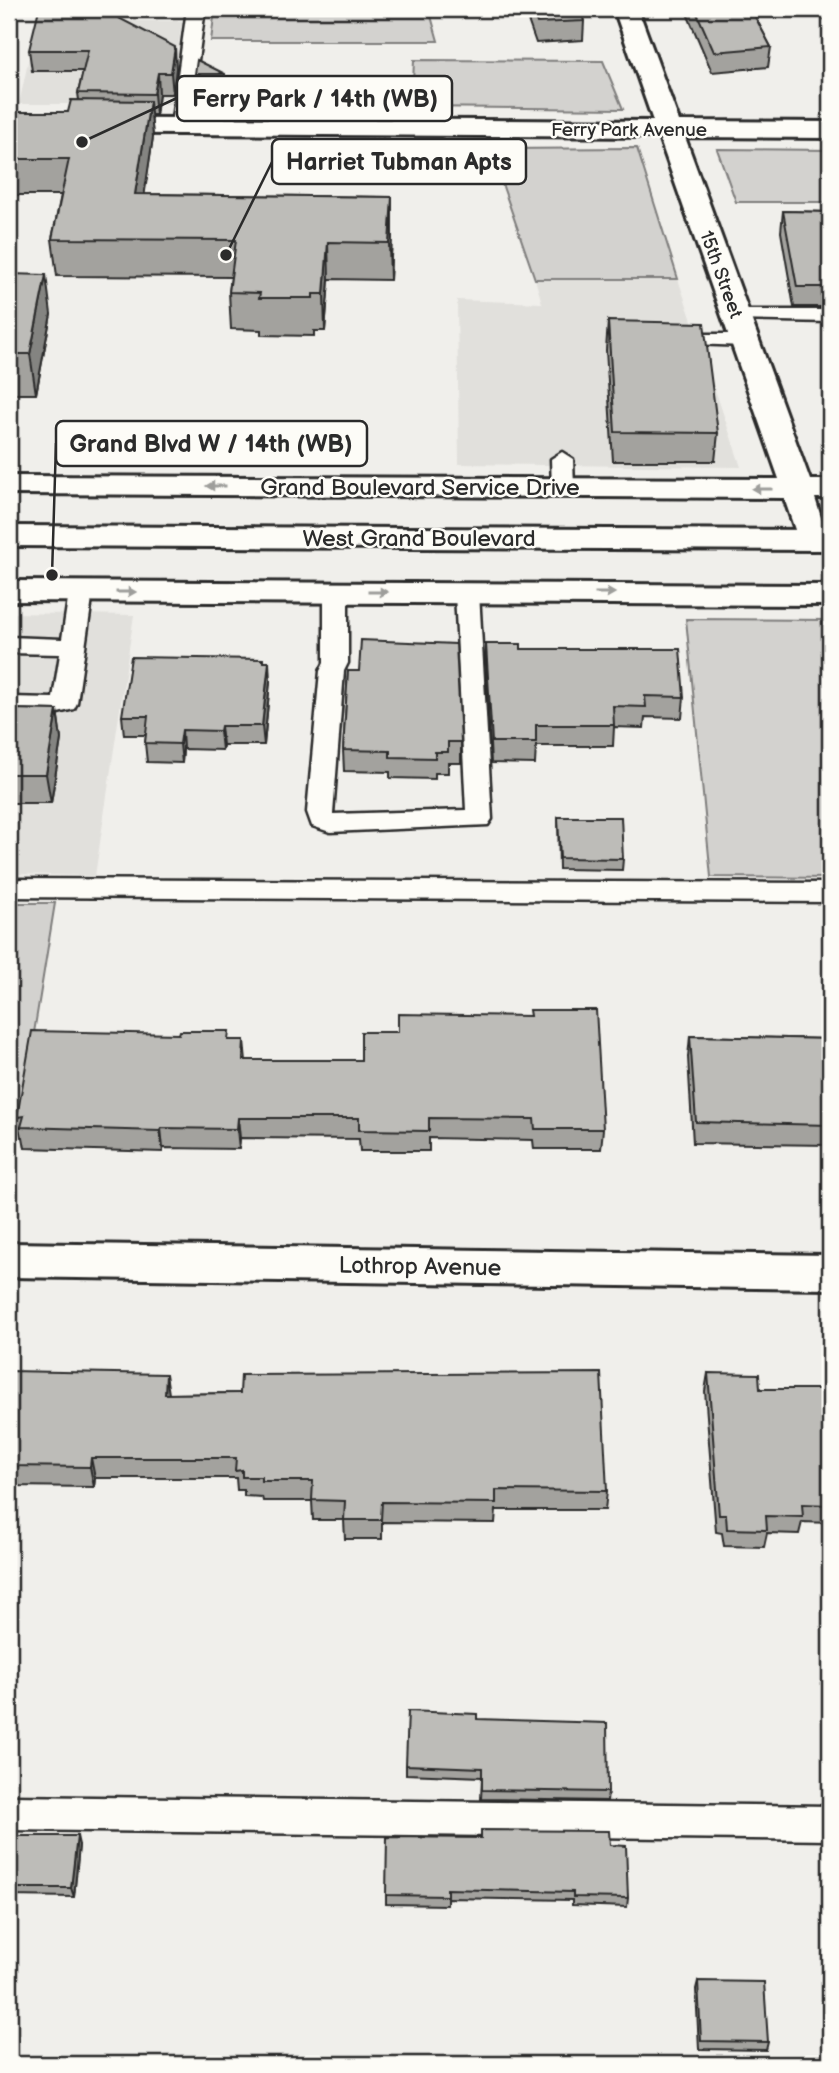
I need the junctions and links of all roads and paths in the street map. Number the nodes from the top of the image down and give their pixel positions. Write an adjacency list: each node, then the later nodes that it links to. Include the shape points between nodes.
1 (196, 9): 6 (lane)
2 (626, 9): 7 (street, 15th Street)
3 (827, 9): 4 (lane)
4 (830, 14)
5 (9, 125): 6 (street, Ferry Park Avenue)
6 (180, 126): 7 (street, Ferry Park Avenue)
7 (670, 129): 8 (street, Ferry Park Avenue); 10 (street, 15th Street)
8 (830, 130)
9 (830, 316): 10 (lane)
10 (741, 328): 11 (lane); 13 (street, 15th Street)
11 (699, 340)
12 (9, 485): 13 (street, Grand Boulevard Service Drive, one-way to 12, via 563,473)
13 (798, 489): 14 (street, Grand Boulevard Service Drive); 16 (street, 15th Street)
14 (830, 489)
15 (9, 536): 16 (street, West Grand Boulevard)
16 (821, 540)
17 (9, 591): 18 (street)
18 (81, 592): 19 (street, one-way to 19); 23 (lane)
19 (336, 592): 20 (street, one-way to 20); 20 (lane, via 336,663 320,812 321,820 330,823 479,819)
20 (467, 593): 21 (street, one-way to 21)
21 (830, 595)
22 (9, 645): 23 (lane)
23 (72, 647): 24 (lane, via 65,703)
24 (9, 705)
25 (9, 888): 26 (lane)
26 (830, 893)
27 (9, 1260): 28 (street, Lothrop Avenue)
28 (830, 1272)
29 (9, 1813): 30 (lane)
30 (830, 1823)

